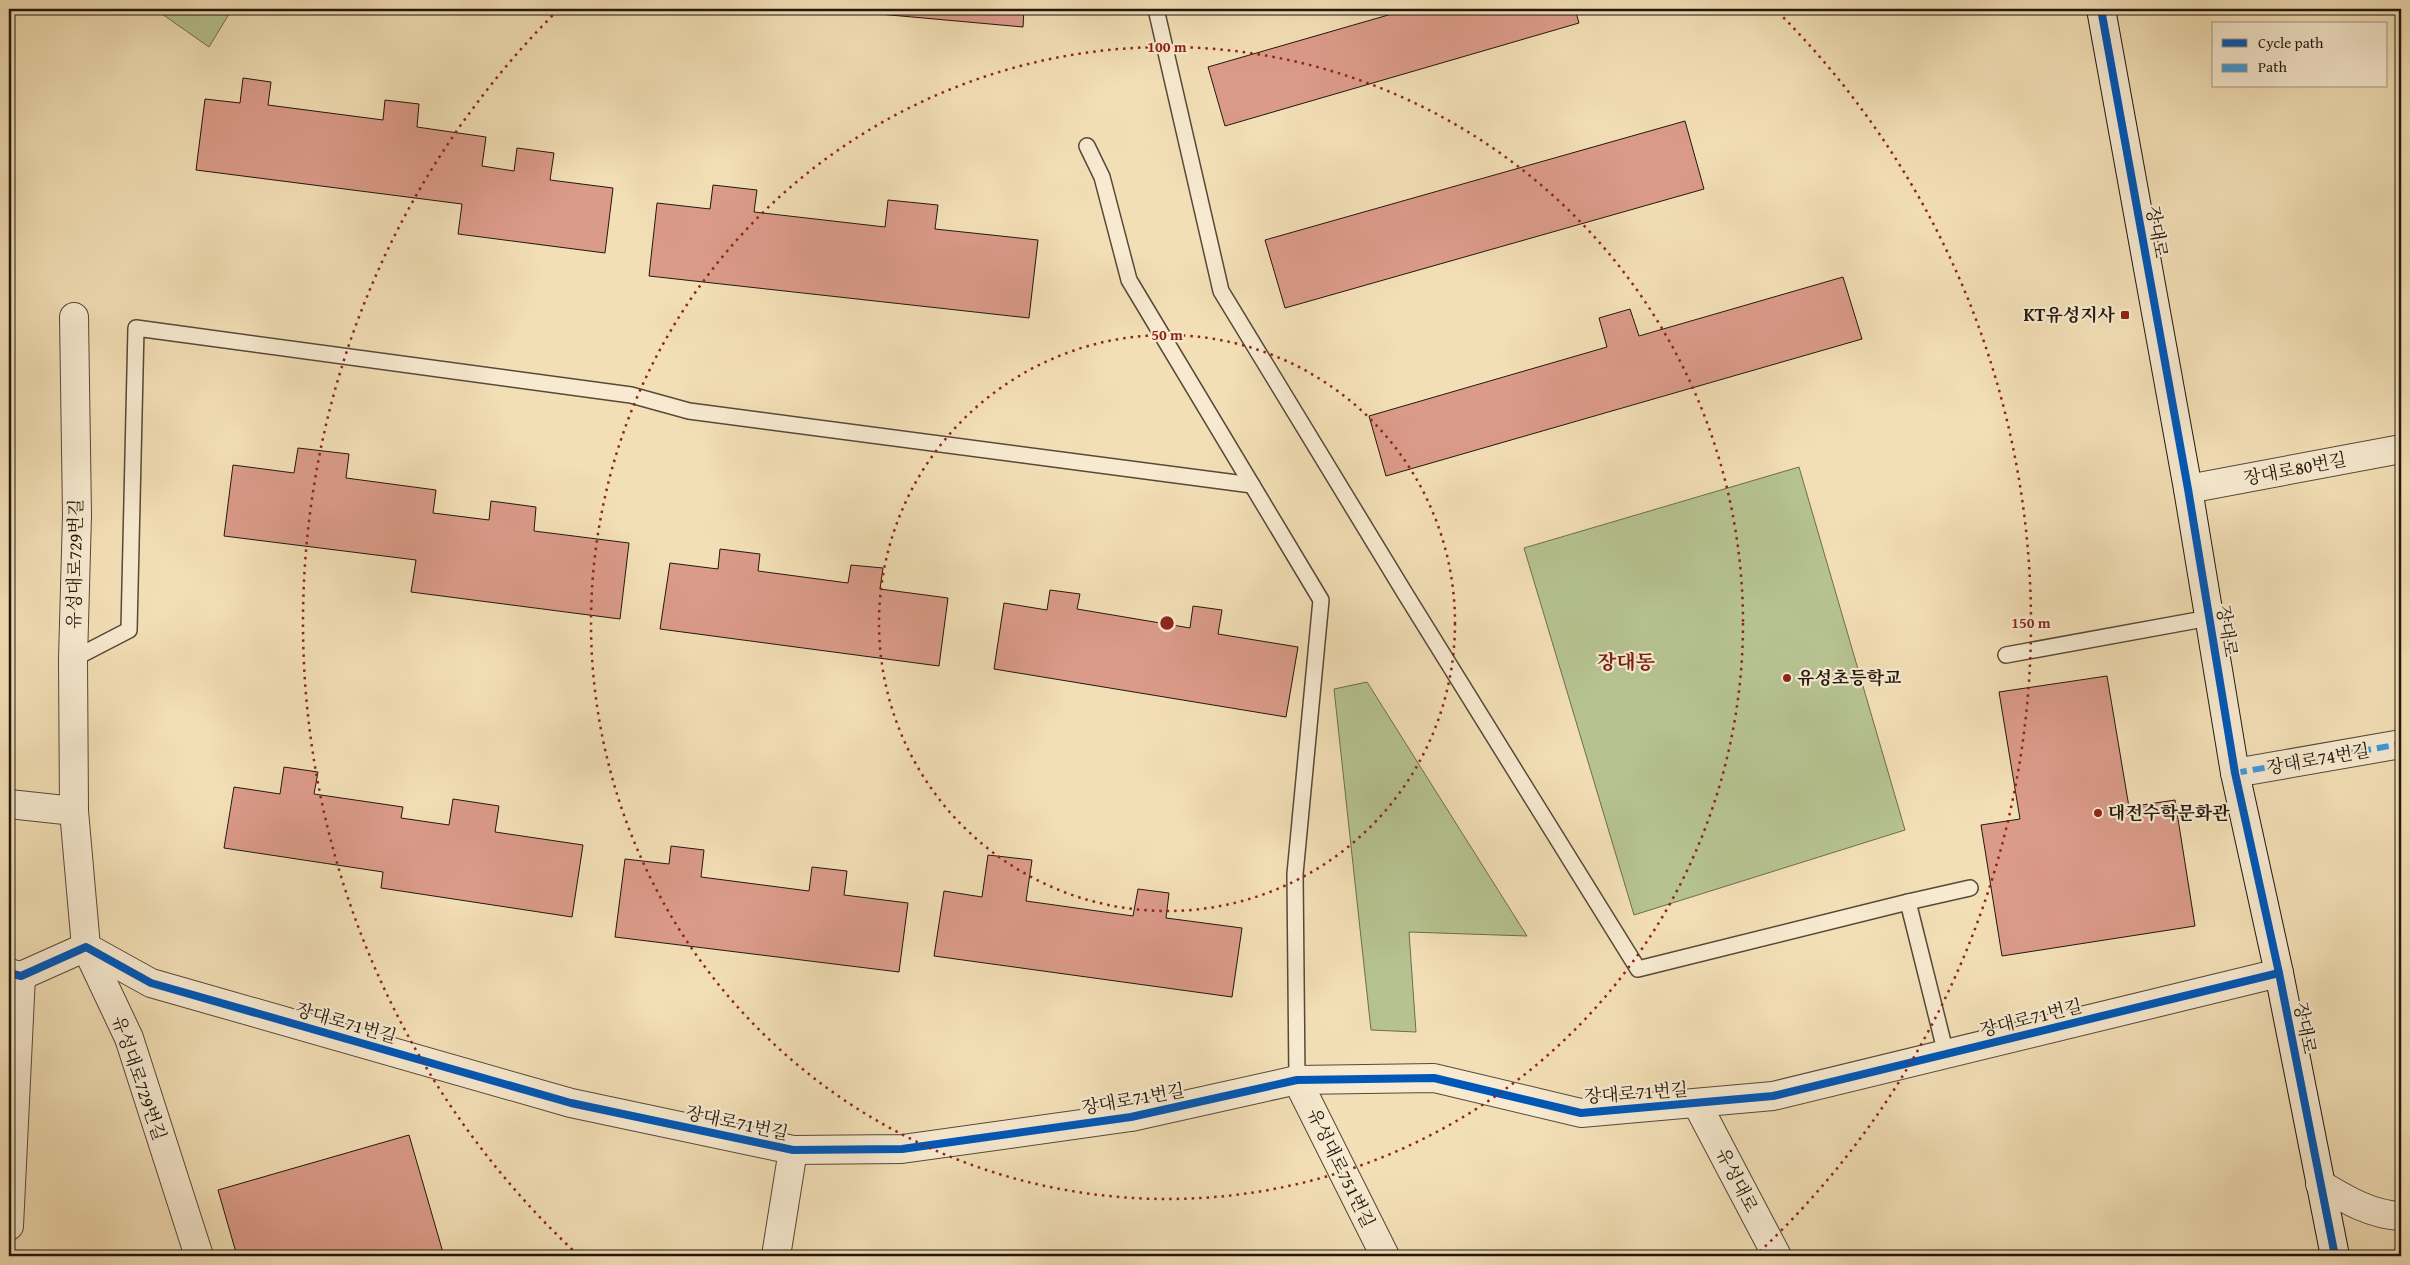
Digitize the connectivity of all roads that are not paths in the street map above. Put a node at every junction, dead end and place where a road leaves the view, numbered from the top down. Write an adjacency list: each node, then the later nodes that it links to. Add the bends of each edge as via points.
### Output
1 (1156, 9): 16 (lane, via 1221,291 1638,969)
2 (2101, 9): 7 (street, 장대로)
3 (1087, 146): 6 (lane, via 1102,177 1129,280)
4 (74, 317): 10 (street, 유성대로729번길, via 77,515)
5 (2401, 449): 7 (street, 장대로80번길)
6 (1252, 485): 10 (lane, via 699,412 631,395 136,328 129,630); 21 (lane, via 1321,600 1294,874)
7 (2188, 490): 8 (street, 장대로)
8 (2209, 618): 9 (lane); 12 (street, 장대로)
9 (2006, 655)
10 (73, 659): 14 (street, 유성대로729번길)
11 (2401, 744): 12 (street, 장대로74번길)
12 (2235, 773): 18 (street, 장대로)
13 (9, 804): 14 (street)
14 (74, 811): 17 (street, 유성대로729번길)
15 (1970, 888): 16 (lane)
16 (1908, 902): 20 (lane)
17 (86, 947): 19 (street); 23 (street, 장대로71번길, via 151,983 571,1103); 27 (street, 유성대로729번길, via 129,1038)
18 (2279, 973): 20 (street, 장대로71번길); 24 (street, 장대로)
19 (15, 974): 26 (street)
20 (1946, 1054): 22 (street, 장대로71번길, via 1773,1096)
21 (1297, 1080): 22 (street, 장대로71번길, via 1434,1078 1581,1114); 23 (street, 장대로71번길, via 1131,1116 902,1149); 29 (street, 유성대로751번길)
22 (1697, 1104): 30 (street, 유성대로)
23 (793, 1150): 28 (street)
24 (2320, 1184): 25 (street, via 2353,1203 2386,1216); 31 (street, 장대로)
25 (2401, 1216)
26 (9, 1226)
27 (199, 1256)
28 (776, 1256)
29 (1385, 1256)
30 (1777, 1256)
31 (2335, 1256)

